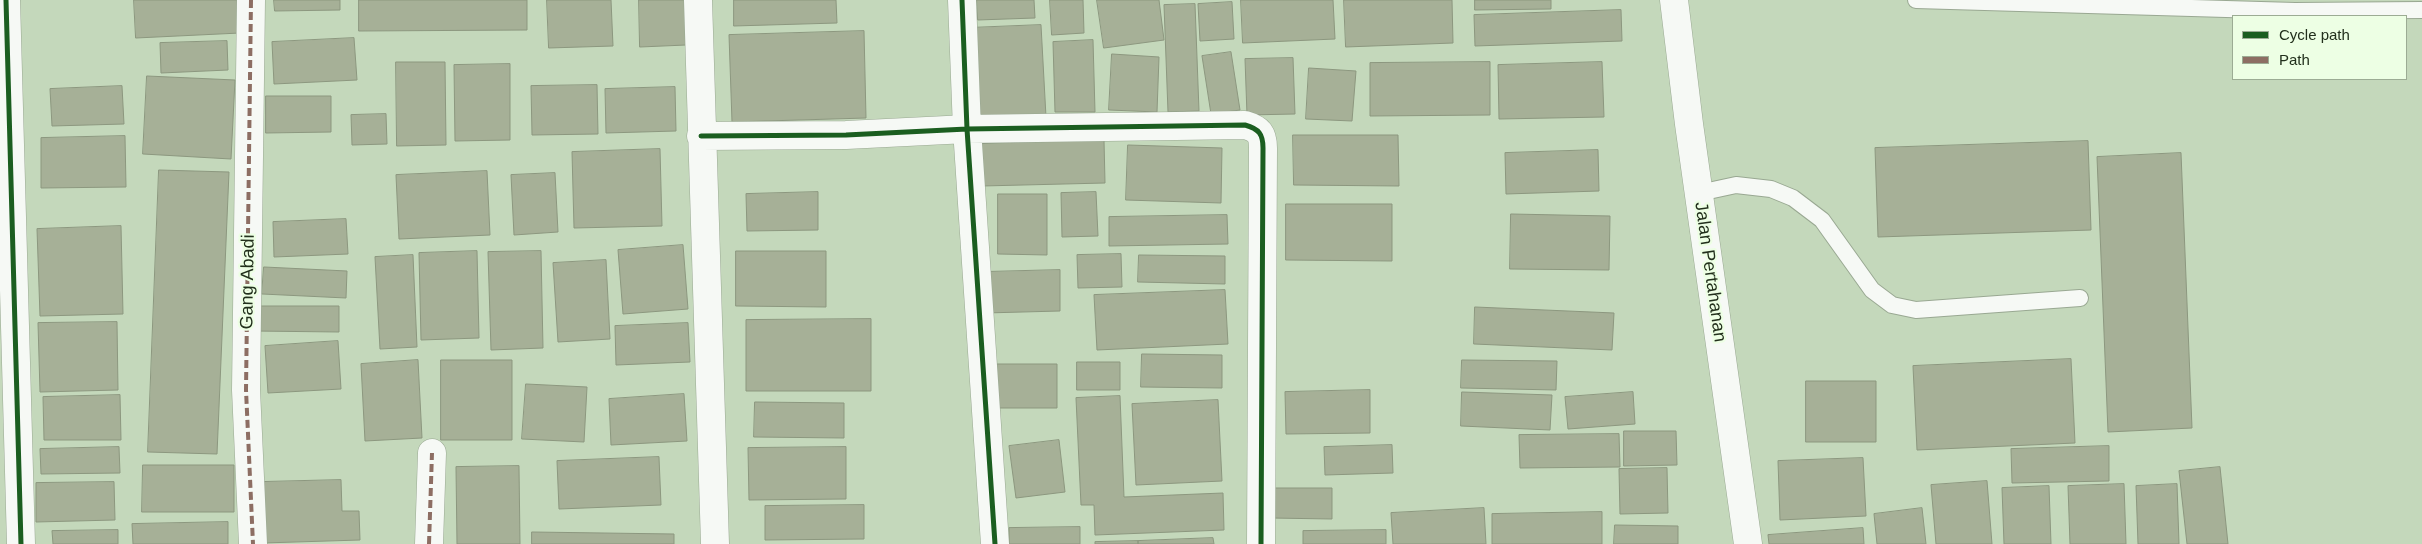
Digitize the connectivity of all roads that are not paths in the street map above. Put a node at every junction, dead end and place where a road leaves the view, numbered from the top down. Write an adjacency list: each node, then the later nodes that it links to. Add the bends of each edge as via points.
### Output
1 (6, 0): 14 (street)
2 (698, 0): 10 (street)
3 (962, 0): 9 (street)
4 (1674, 0): 11 (street, Jalan Pertahanan)
5 (1916, 0): 6 (lane)
6 (2295, 6): 8 (lane)
7 (252, 10): 15 (street, Gang Abadi, via 246,390)
8 (2422, 10)
9 (967, 129): 10 (street, via 846,135); 18 (street); 19 (street, via 1245,125 1257,129 1263,137)
10 (701, 136): 17 (street)
11 (1699, 193): 12 (lane, via 1736,185 1771,189 1793,198 1822,220 1872,290 1892,305 1916,310); 20 (street, Jalan Pertahanan)
12 (2080, 298)
13 (432, 453): 16 (street)
14 (22, 544)
15 (253, 544)
16 (429, 544)
17 (715, 544)
18 (995, 544)
19 (1261, 544)
20 (1748, 544)

